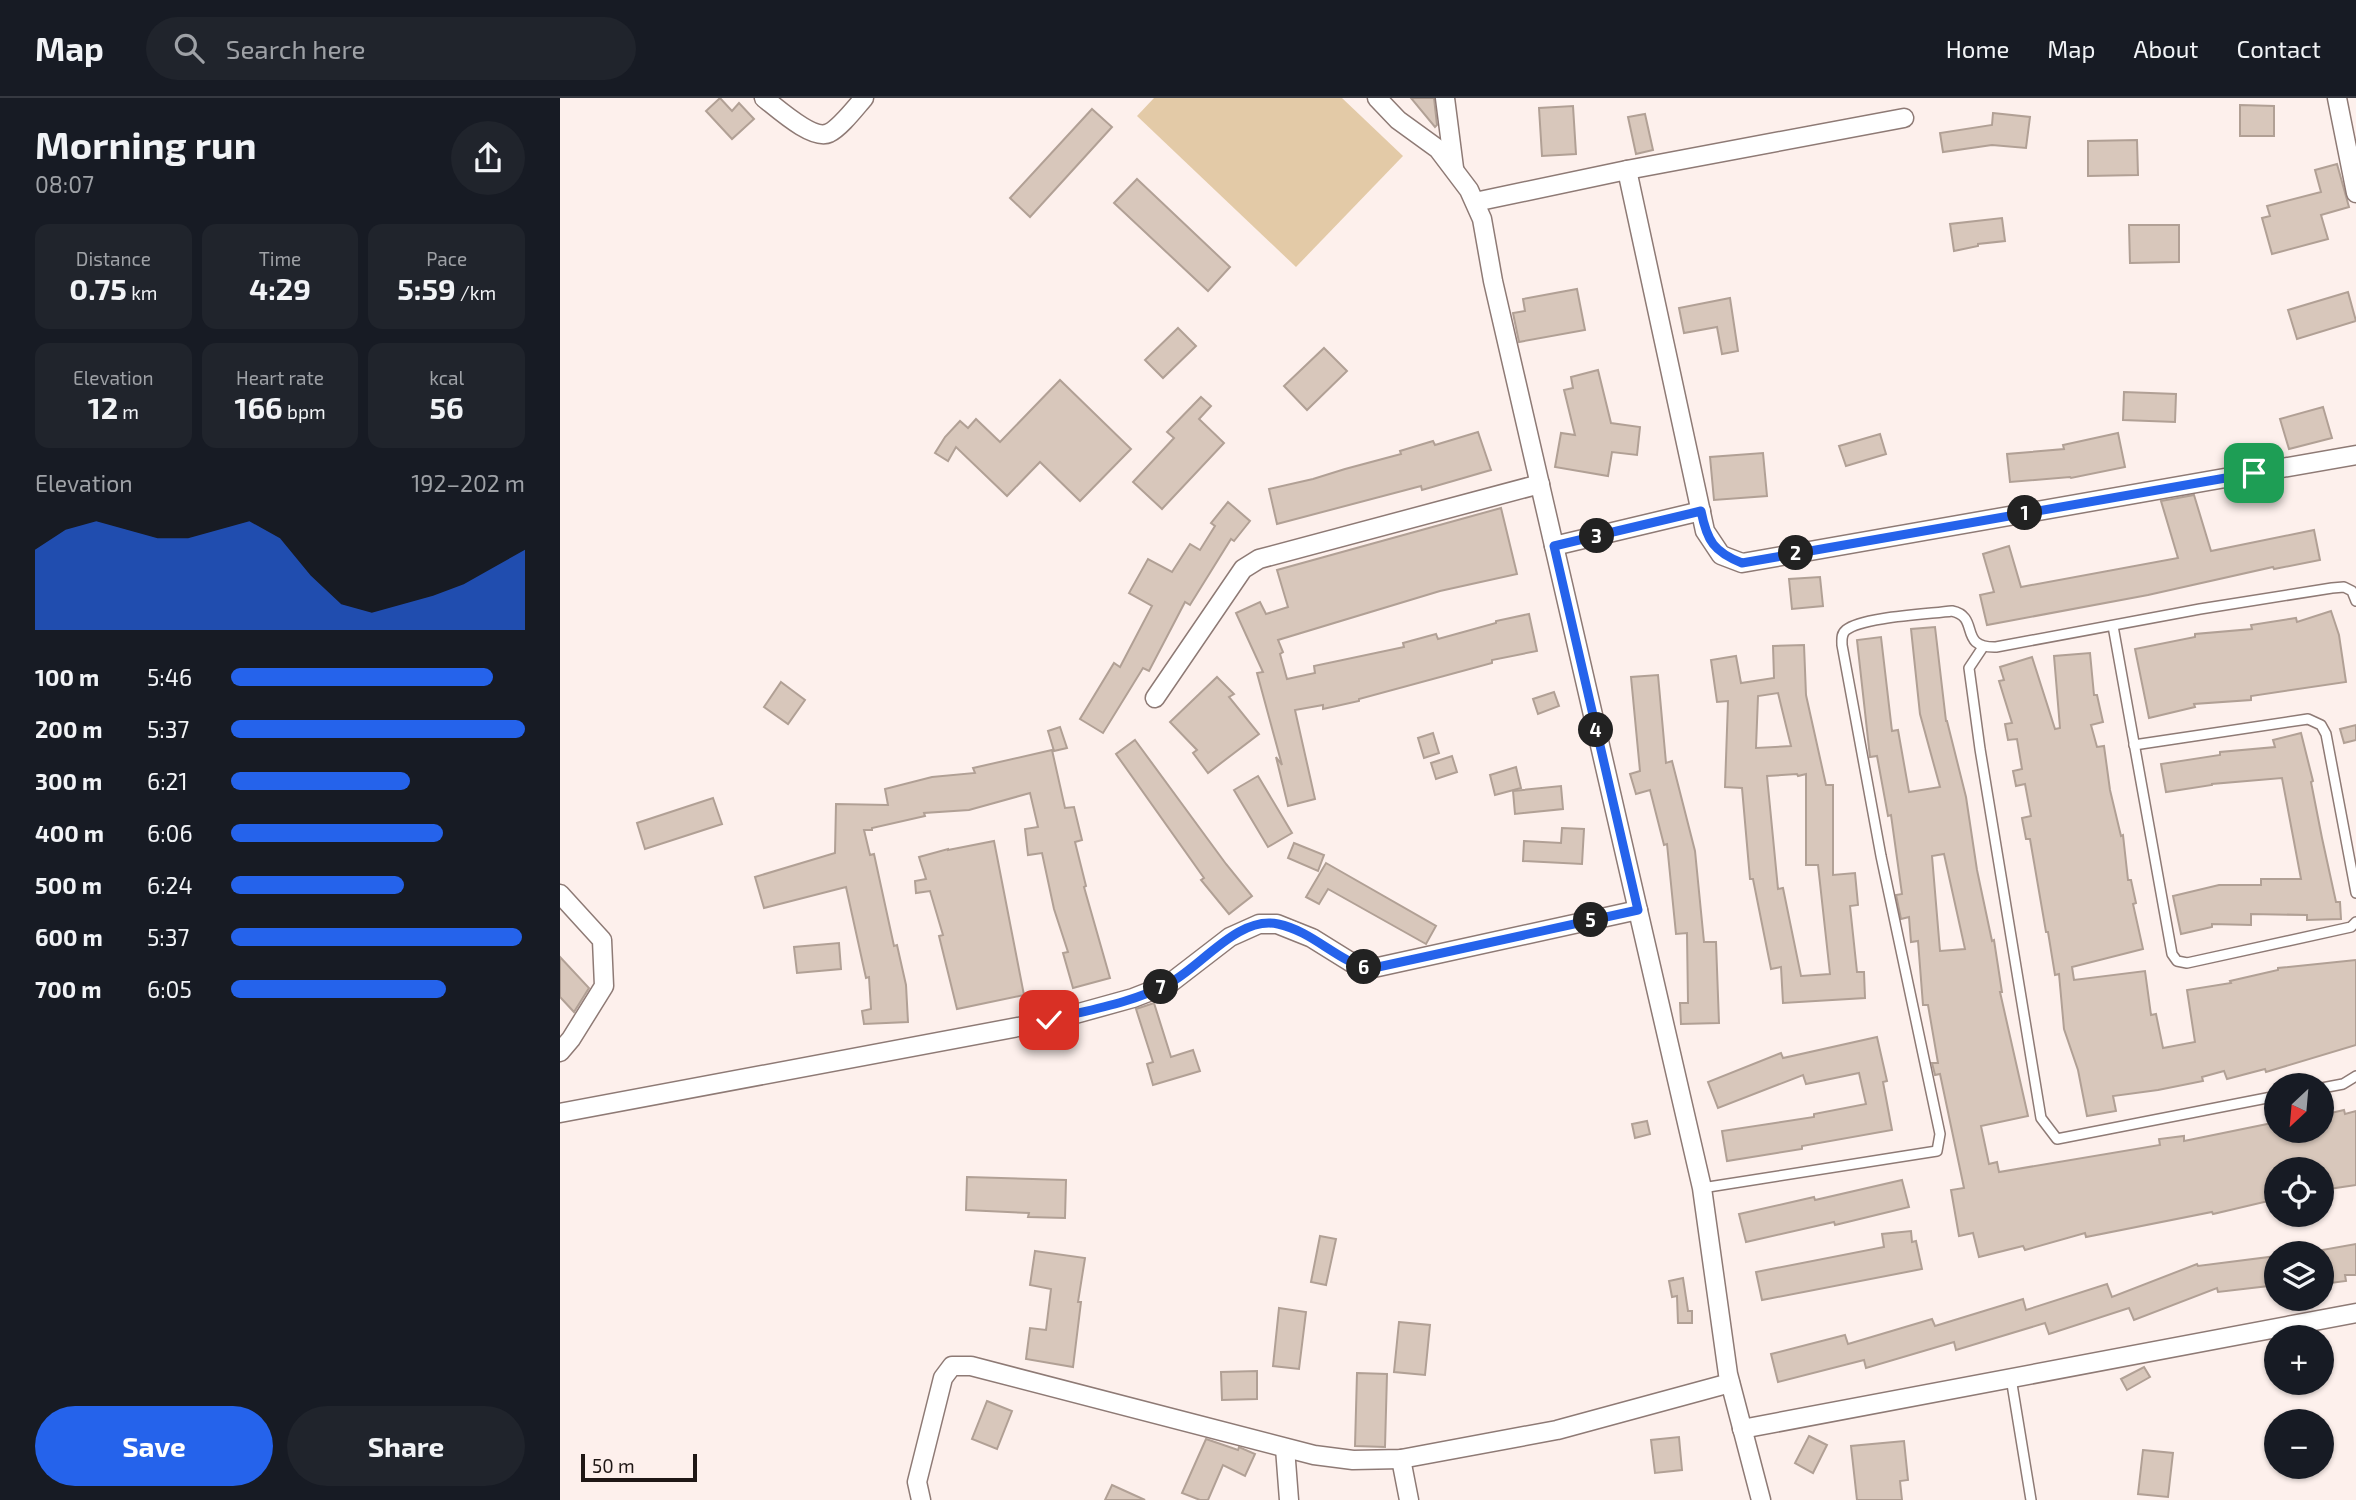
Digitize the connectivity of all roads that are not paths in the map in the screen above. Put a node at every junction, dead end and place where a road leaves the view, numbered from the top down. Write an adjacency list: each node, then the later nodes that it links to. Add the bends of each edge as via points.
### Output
1 (764, 98): 2 (street, via 820,135 830,133)
2 (864, 98)
3 (1377, 98): 7 (street)
4 (1445, 98): 7 (street)
5 (2337, 98): 9 (street)
6 (1904, 118): 8 (street)
7 (1454, 168): 10 (street)
8 (1627, 170): 10 (street); 13 (street)
9 (2356, 193)
10 (1475, 202): 12 (street)
11 (2356, 455): 13 (street, via 1742,563 1721,555 1705,531)
12 (1539, 484): 14 (street); 18 (street, via 1259,559 1243,569)
13 (1701, 511): 14 (street)
14 (1554, 546): 22 (street)
15 (2356, 601): 16 (lane, via 2344,587)
16 (2113, 626): 17 (lane); 19 (lane)
17 (1983, 648): 27 (lane, via 1969,668 2042,1118 2057,1139); 29 (lane, via 1973,640 1960,612 1952,611 1861,623 1842,635 1881,856 1940,1134 1937,1151)
18 (1155, 698)
19 (2134, 745): 20 (lane, via 2308,719 2321,725); 23 (lane, via 2176,961 2187,963 2351,927)
20 (2356, 893)
21 (560, 894): 24 (street, via 602,940 604,986)
22 (1638, 910): 28 (street, via 1369,969 1312,938 1277,924 1259,924 1230,937 1169,984 1133,998 1061,1017); 29 (street)
23 (2356, 922)
24 (560, 1052)
25 (2356, 1076): 26 (lane)
26 (2334, 1086)
27 (2264, 1099)
28 (560, 1113)
29 (1702, 1188): 32 (street)
30 (2356, 1313): 31 (street)
31 (2011, 1378): 33 (street); 40 (lane)
32 (1730, 1383): 33 (street); 35 (street, via 1558,1430)
33 (1742, 1429): 39 (street)
34 (1285, 1448): 35 (street, via 1353,1460); 36 (street, via 971,1366 952,1366 943,1378 917,1482); 37 (street)
35 (1401, 1459): 38 (street)
36 (922, 1500)
37 (1289, 1500)
38 (1409, 1500)
39 (1760, 1500)
40 (2031, 1500)

